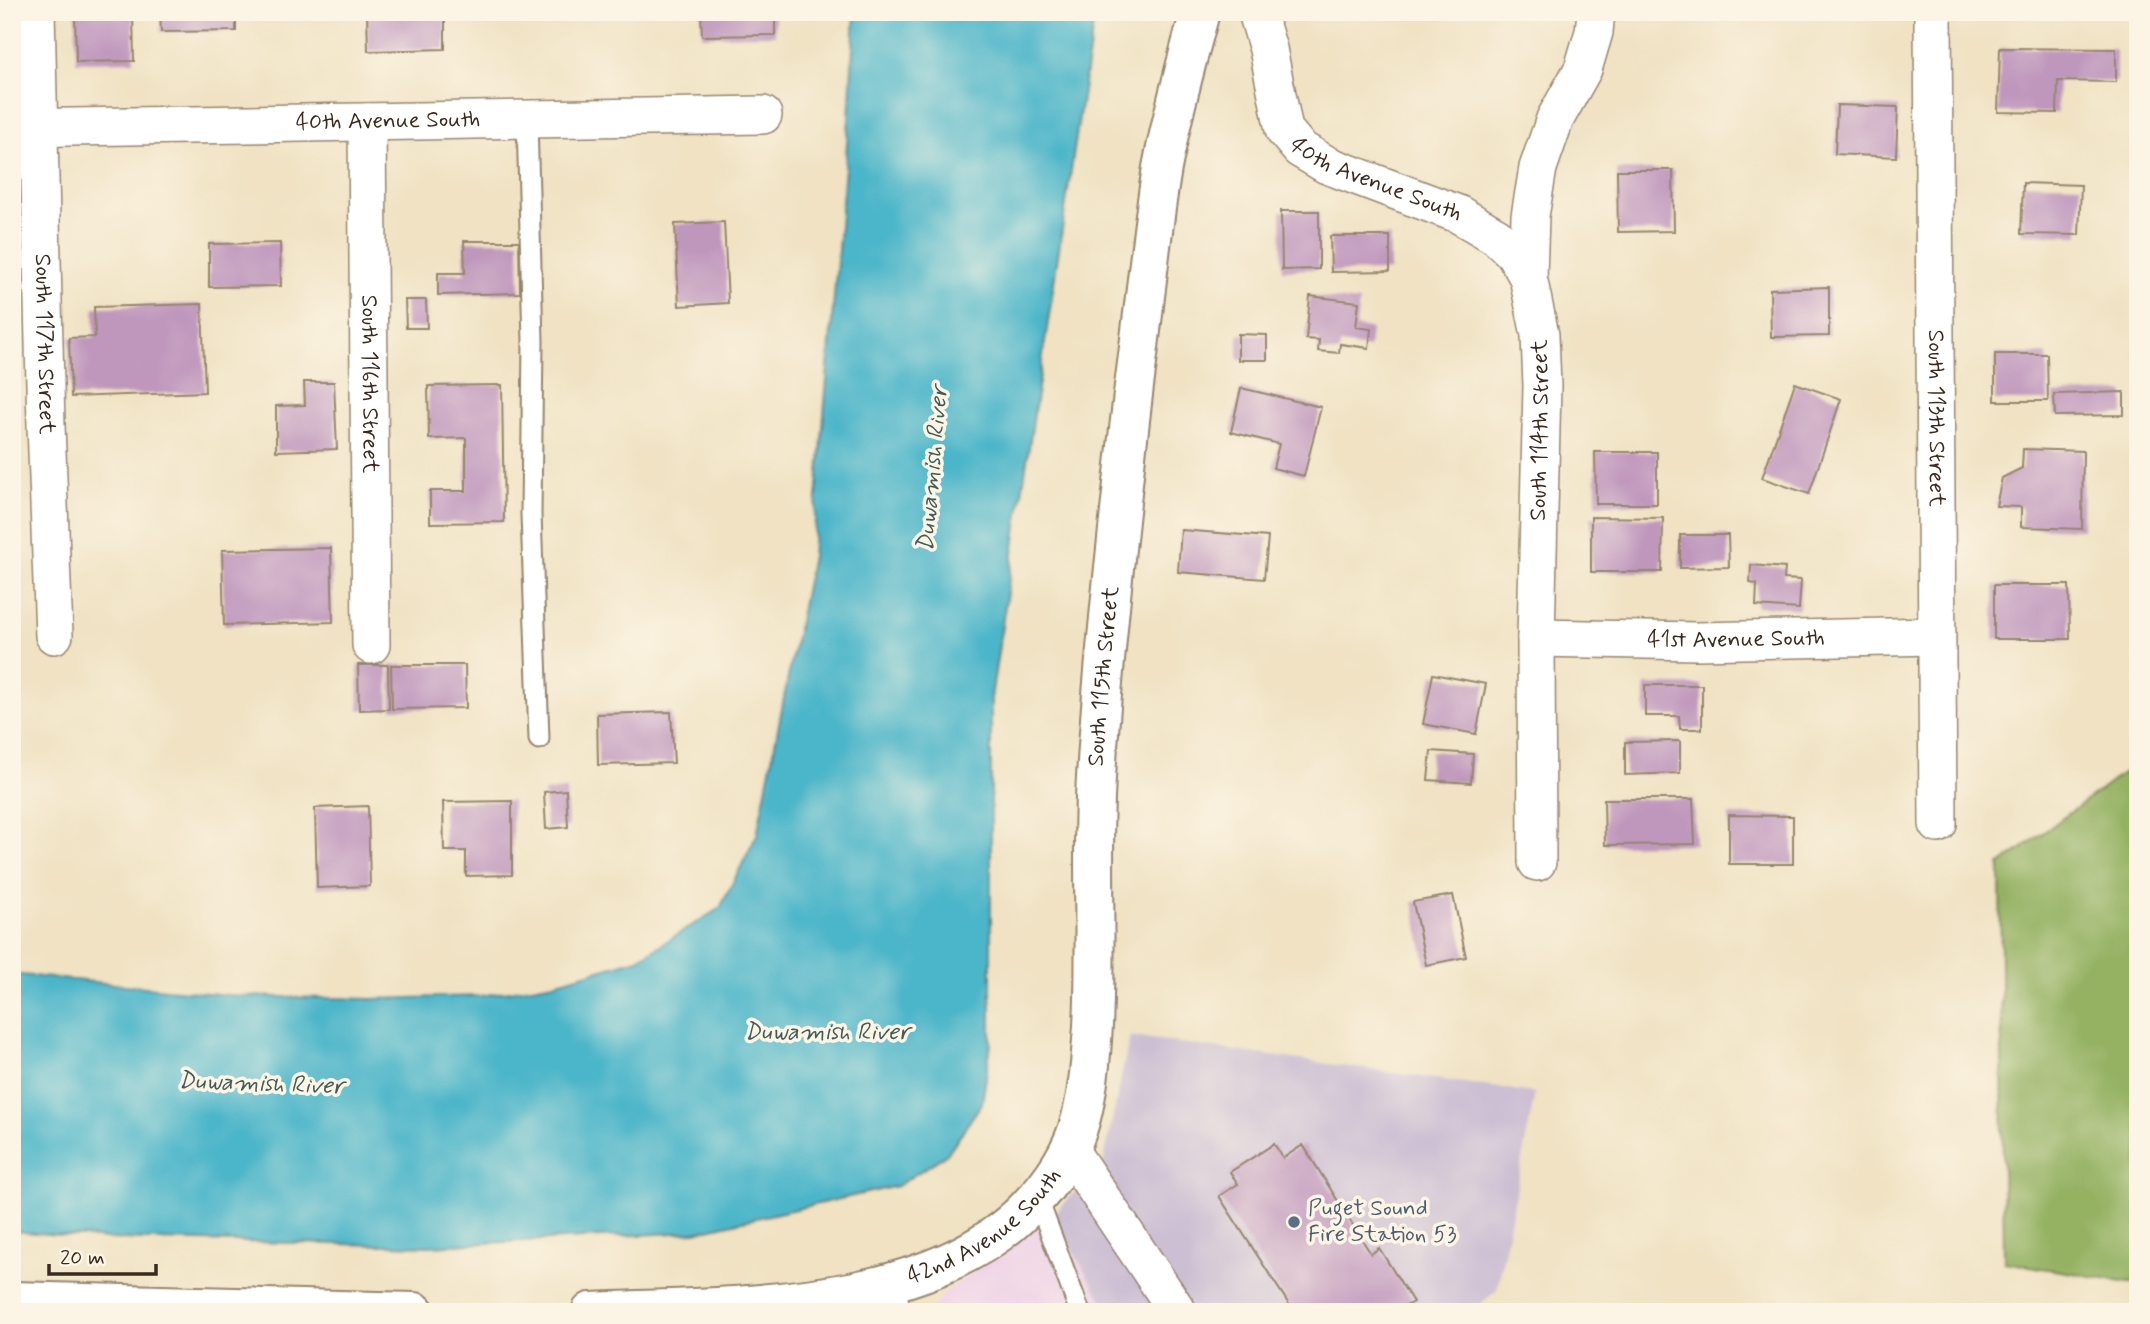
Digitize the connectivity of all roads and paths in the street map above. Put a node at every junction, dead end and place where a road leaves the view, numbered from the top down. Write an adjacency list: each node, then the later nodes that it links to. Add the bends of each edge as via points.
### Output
1 (36, 12): 9 (street, South 117th Street)
2 (1200, 12): 18 (street, South 115th Street, via 1163,167 1126,449 1095,801 1096,965 1090,1068 1082,1117)
3 (1256, 12): 10 (street, 40th Avenue South, via 1284,130 1300,149 1327,165 1458,214 1496,236 1514,253)
4 (1596, 12): 10 (street, South 114th Street, via 1583,69 1555,118 1538,168 1530,216)
5 (1933, 12): 12 (street, South 113th Street)
6 (763, 115): 7 (street, 40th Avenue South)
7 (527, 120): 8 (street, 40th Avenue South); 15 (lane)
8 (367, 122): 9 (street, 40th Avenue South); 14 (street, South 116th Street)
9 (25, 128): 11 (street, South 117th Street, via 46,425)
10 (1528, 277): 13 (street, South 114th Street, via 1540,335 1542,386)
11 (54, 635)
12 (1936, 636): 13 (street, 41st Avenue South); 16 (street, South 113th Street)
13 (1536, 638): 17 (street, South 114th Street)
14 (371, 645)
15 (538, 739)
16 (1938, 824)
17 (1536, 862)
18 (1070, 1151): 19 (street, 42nd Avenue South); 26 (street)
19 (1037, 1197): 20 (street, 42nd Avenue South, via 994,1237); 25 (lane)
20 (888, 1299): 24 (street, 42nd Avenue South, via 831,1296)
21 (12, 1301): 22 (street)
22 (388, 1311): 23 (street)
23 (415, 1312)
24 (592, 1312)
25 (1080, 1312)
26 (1178, 1312)

